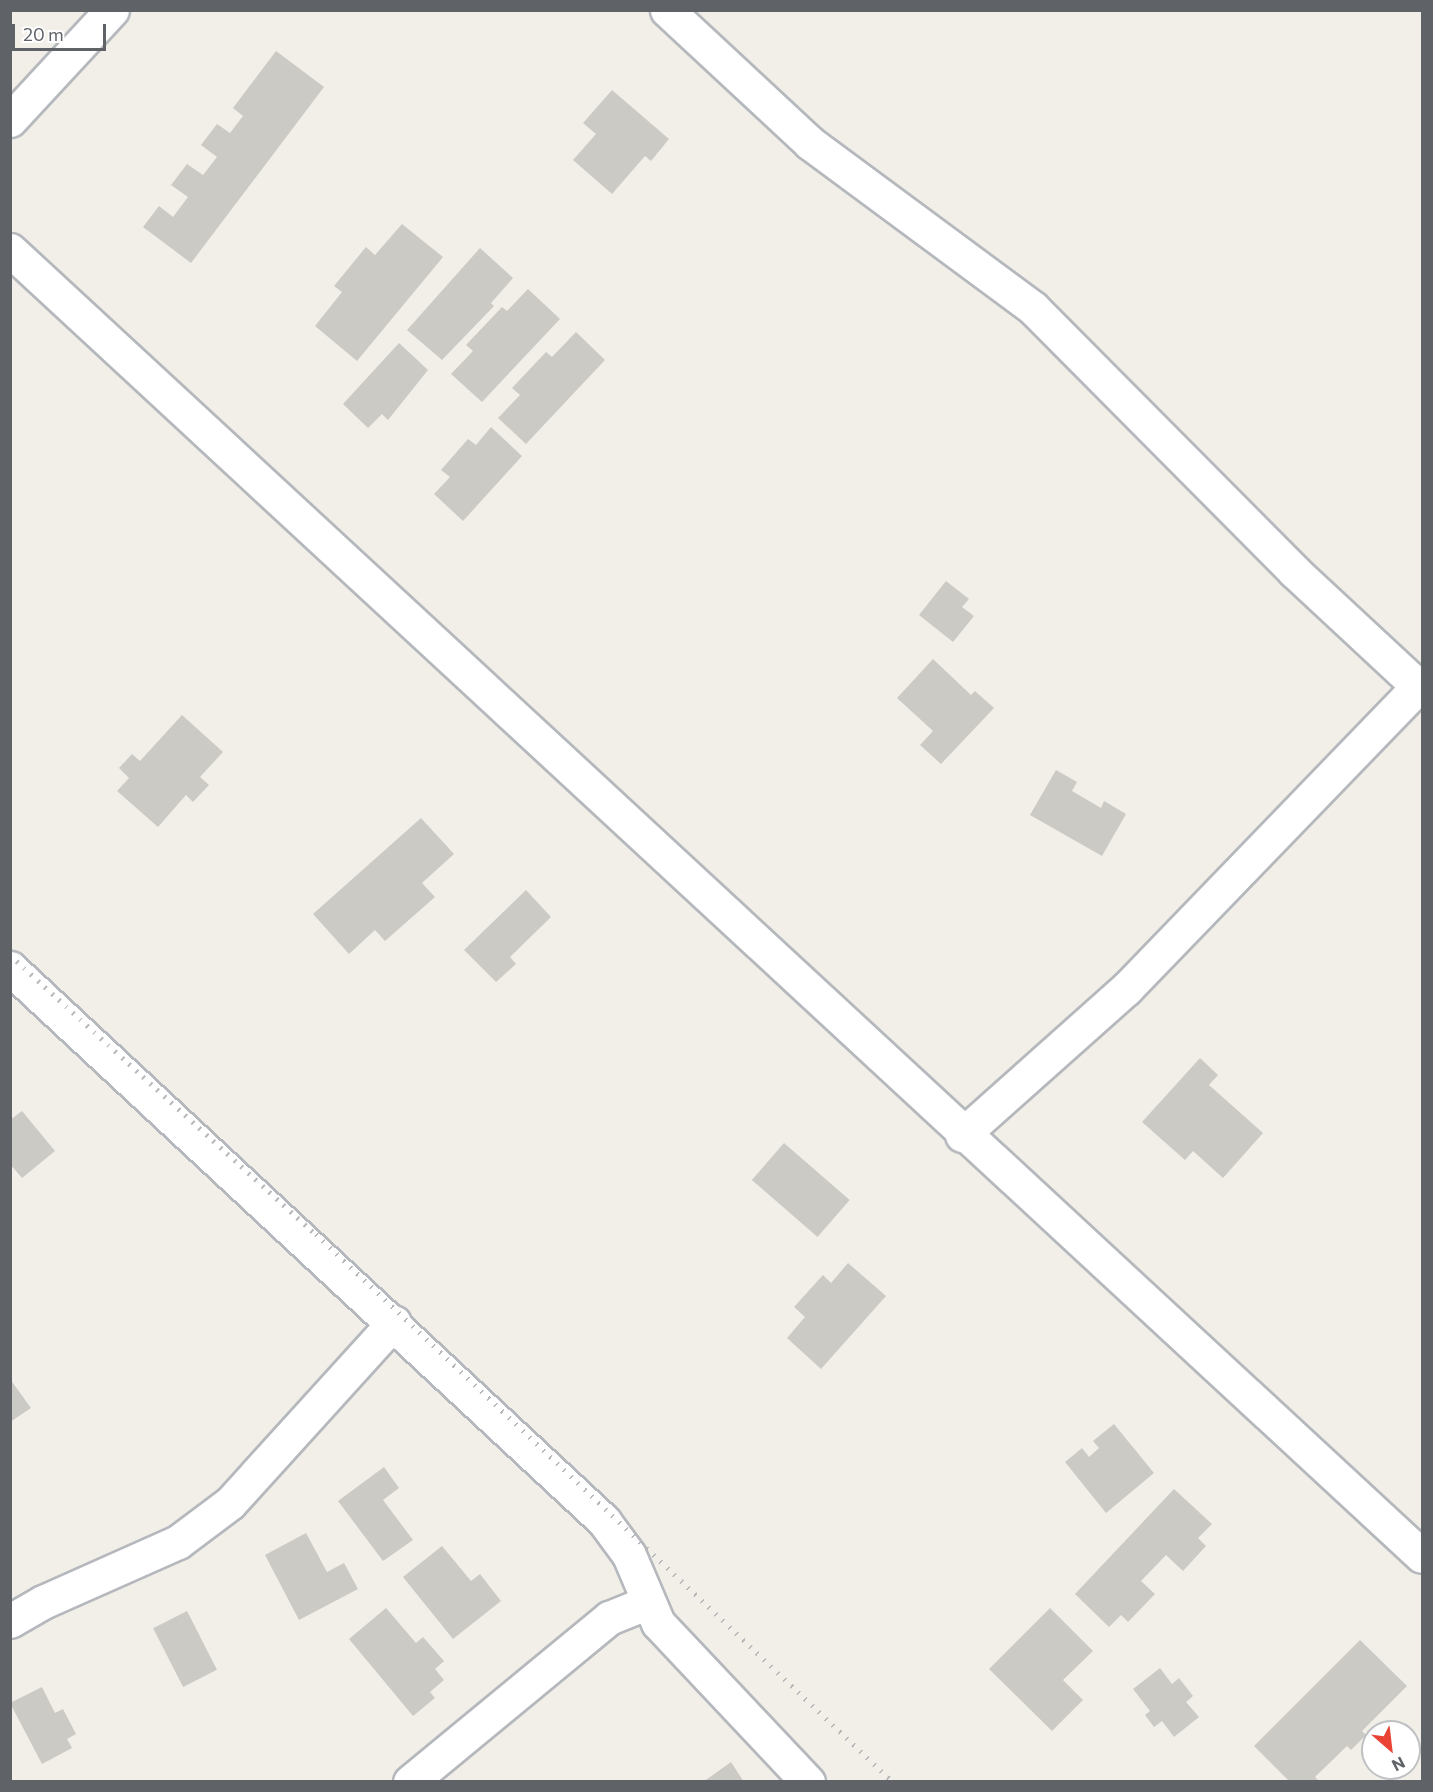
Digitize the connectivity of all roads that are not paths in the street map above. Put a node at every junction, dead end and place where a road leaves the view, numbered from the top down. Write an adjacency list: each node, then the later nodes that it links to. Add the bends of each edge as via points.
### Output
1 (112, 10): 3 (street)
2 (667, 10): 5 (street, via 810,143 1033,308 1294,571)
3 (10, 120)
4 (10, 250): 7 (street, via 250,467)
5 (1422, 687): 7 (street, via 1126,988)
6 (10, 968): 8 (street)
7 (962, 1135): 9 (street)
8 (394, 1322): 10 (street, via 604,1521 629,1555); 11 (street, via 230,1503 178,1542 43,1602)
9 (1422, 1556)
10 (646, 1603): 12 (street, via 609,1618); 13 (street, via 687,1655)
11 (10, 1621)
12 (410, 1782)
13 (808, 1782)

